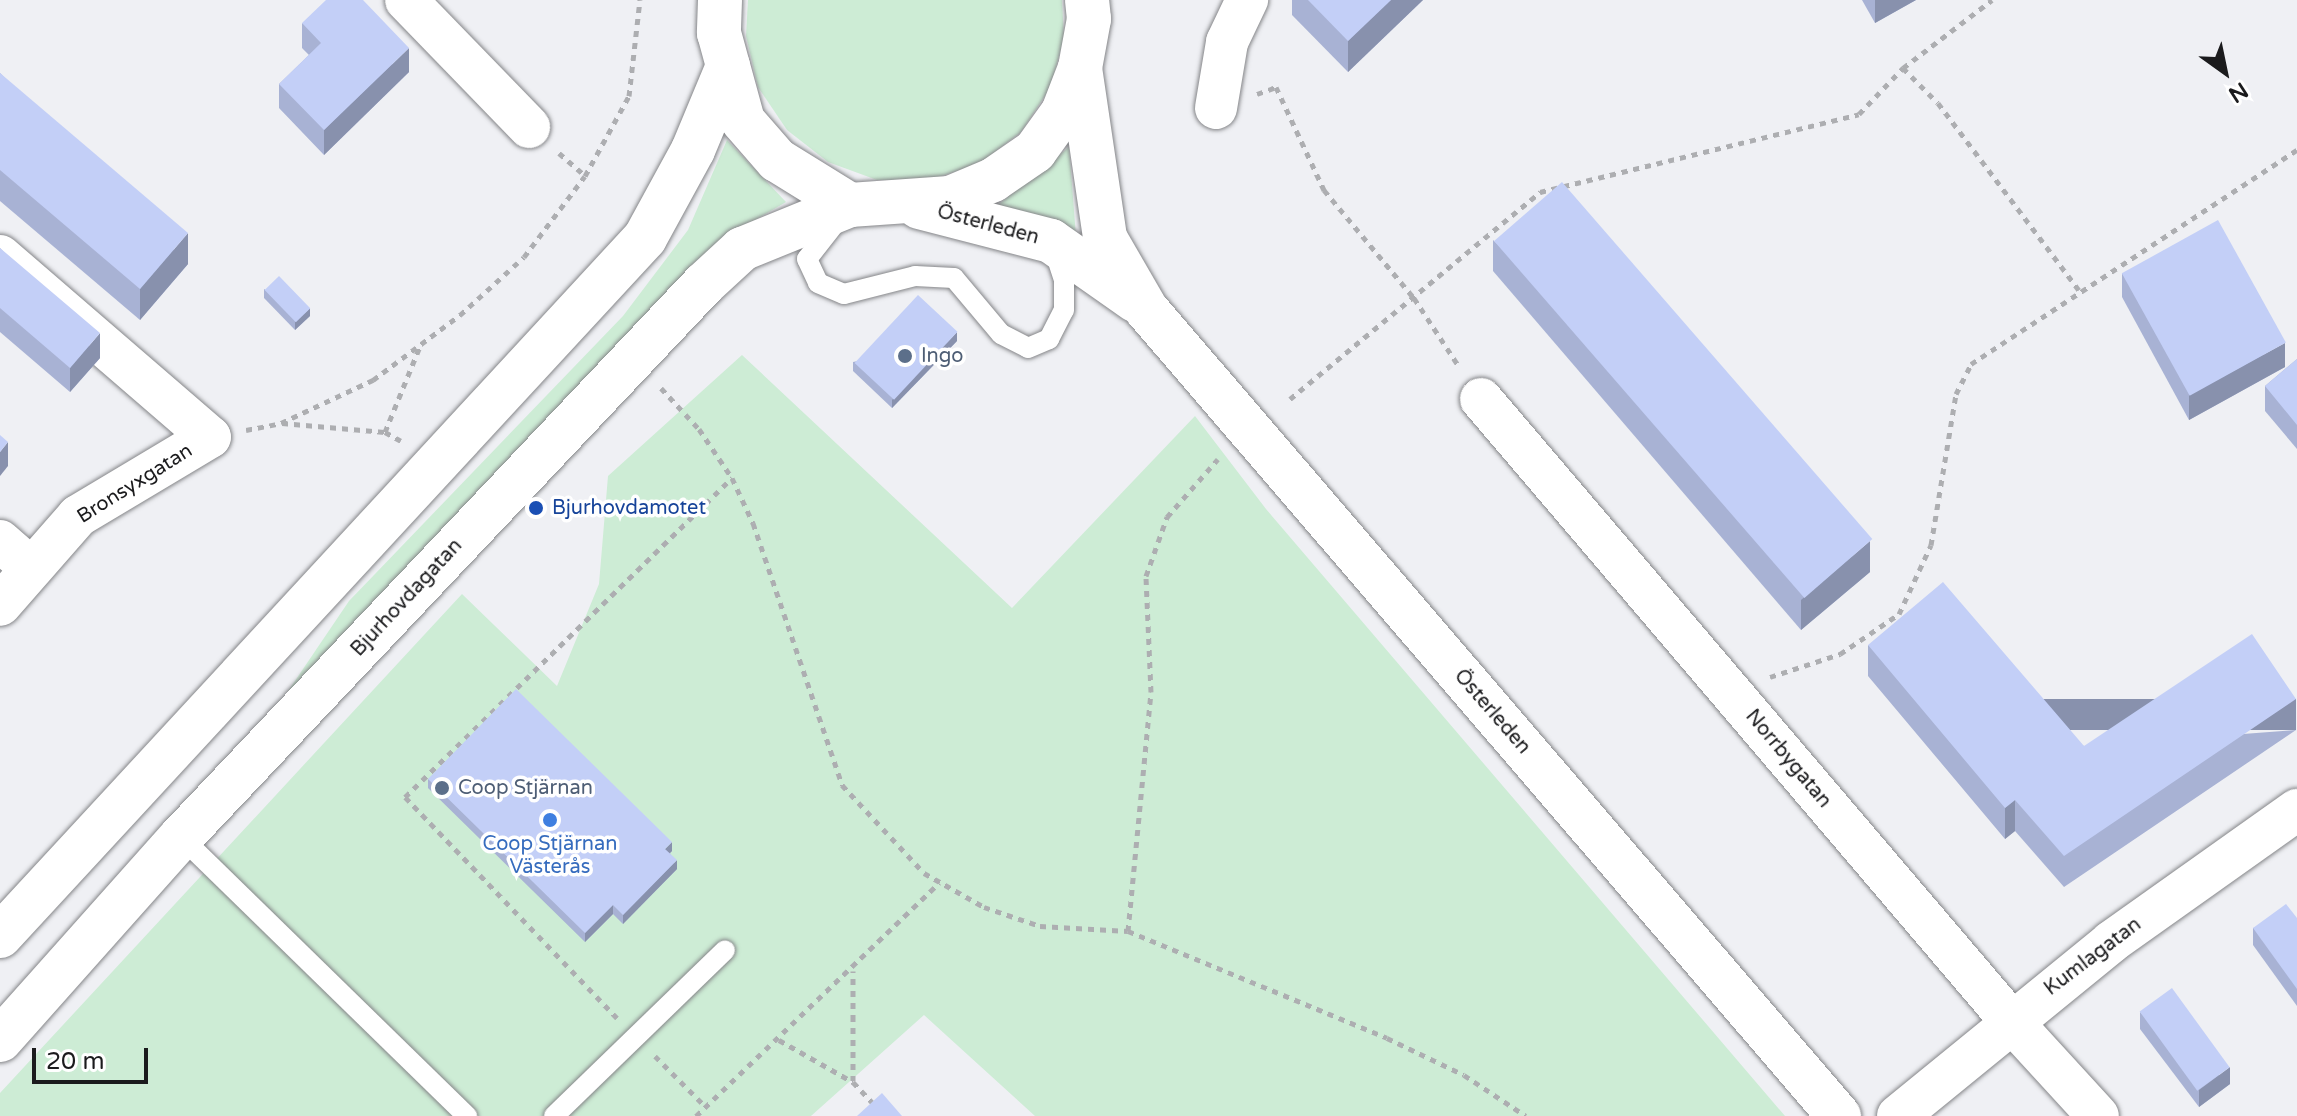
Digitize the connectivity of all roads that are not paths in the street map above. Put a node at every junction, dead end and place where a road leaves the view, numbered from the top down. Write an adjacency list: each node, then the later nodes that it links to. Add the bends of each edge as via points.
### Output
1 (406, 0): 8 (street)
2 (720, 0): 5 (main road, via 719,33)
3 (1247, 0): 7 (street, via 1227,42)
4 (1091, 6): 6 (main road)
5 (728, 66): 10 (main road, via 743,121 777,160); 18 (main road, via 693,150 645,238)
6 (1080, 68): 9 (main road, via 1063,112 1035,151 993,180 950,198); 13 (main road, Österleden, via 1105,238)
7 (1216, 108)
8 (529, 127)
9 (905, 203): 10 (main road); 11 (main road, Österleden)
10 (850, 205): 11 (lane, via 807,259 818,283 844,294 915,276 954,278 1001,334 1028,348 1049,339 1064,310 1064,280); 20 (main road, Bjurhovdagatan, via 742,249 704,284)
11 (1051, 241): 13 (main road, Österleden)
12 (0, 256): 16 (street, Bronsyxgatan, via 210,437 78,516)
13 (1146, 309): 27 (main road, Österleden)
14 (1481, 399): 23 (street, Norrbygatan)
15 (0, 541): 16 (street)
16 (31, 568): 17 (street, Bronsyxgatan)
17 (0, 605)
18 (132, 789): 20 (main road); 21 (main road)
19 (2297, 810): 23 (street, Kumlagatan)
20 (181, 837): 24 (main road, Bjurhovdagatan); 25 (lane)
21 (0, 936)
22 (725, 950): 26 (lane)
23 (2010, 1020): 28 (street, Kumlagatan); 29 (street, Norrbygatan)
24 (0, 1040)
25 (467, 1116)
26 (554, 1116)
27 (1839, 1116)
28 (1898, 1116)
29 (2098, 1116)

